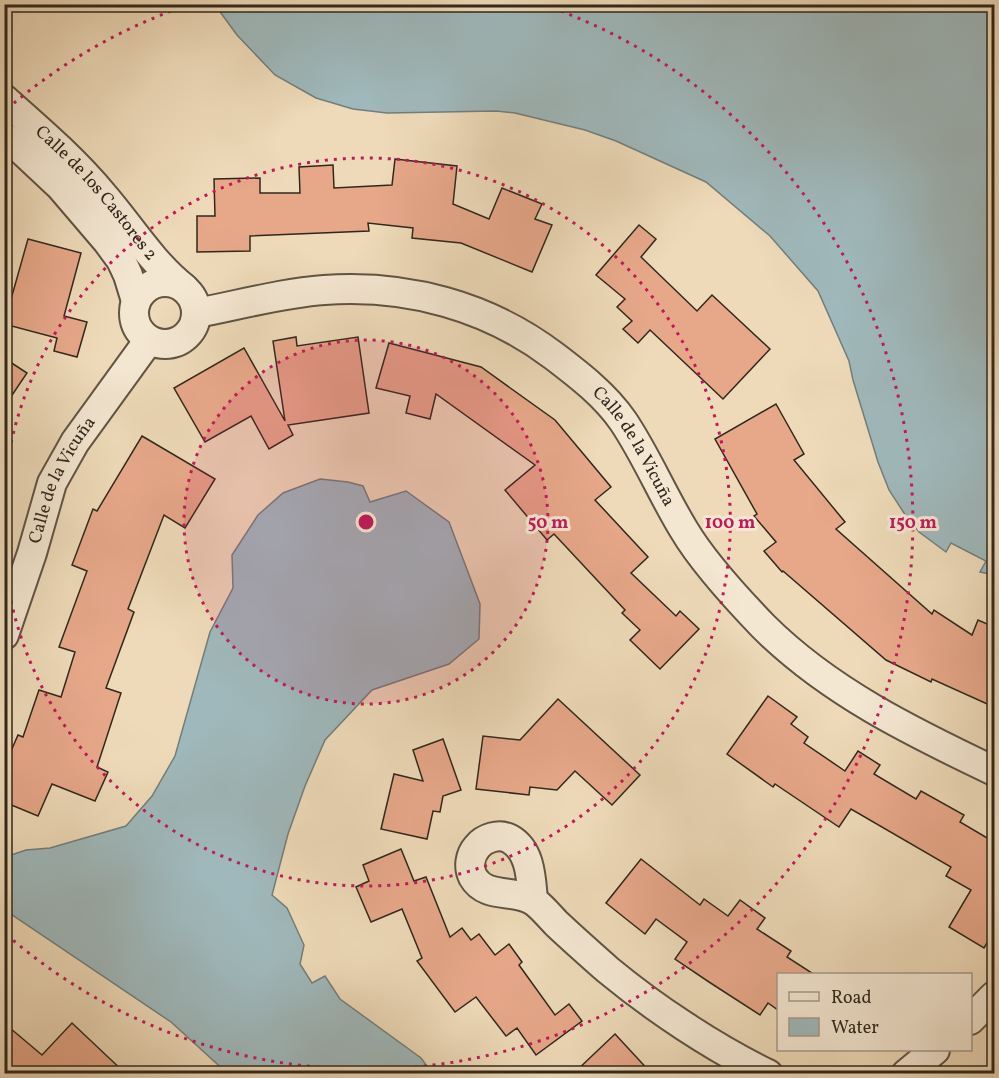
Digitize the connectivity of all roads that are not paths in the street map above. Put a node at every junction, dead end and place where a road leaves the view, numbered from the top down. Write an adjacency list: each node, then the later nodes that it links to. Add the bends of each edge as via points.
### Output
1 (4, 99): 3 (street, Calle de los Castores 2, via 102,193 167,275)
2 (4, 136): 4 (street, Calle de los Castores 2, via 60,186 107,241 121,260)
3 (184, 288): 4 (street, via 157,283); 5 (street)
4 (136, 301): 6 (street, via 134,319)
5 (197, 314): 6 (street, via 191,331 176,343); 8 (street, Calle de la Vicuña, via 324,290 383,290 429,297 478,312 513,329 577,374 621,418 686,533 764,626 806,664 859,701)
6 (149, 340): 7 (street, Calle de la Vicuña, via 75,442 52,483)
7 (4, 635)
8 (994, 771)
9 (533, 900): 13 (street, via 650,1003)
10 (994, 996): 11 (street)
11 (972, 1018)
12 (934, 1051): 14 (street)
13 (757, 1070)
14 (906, 1074)

